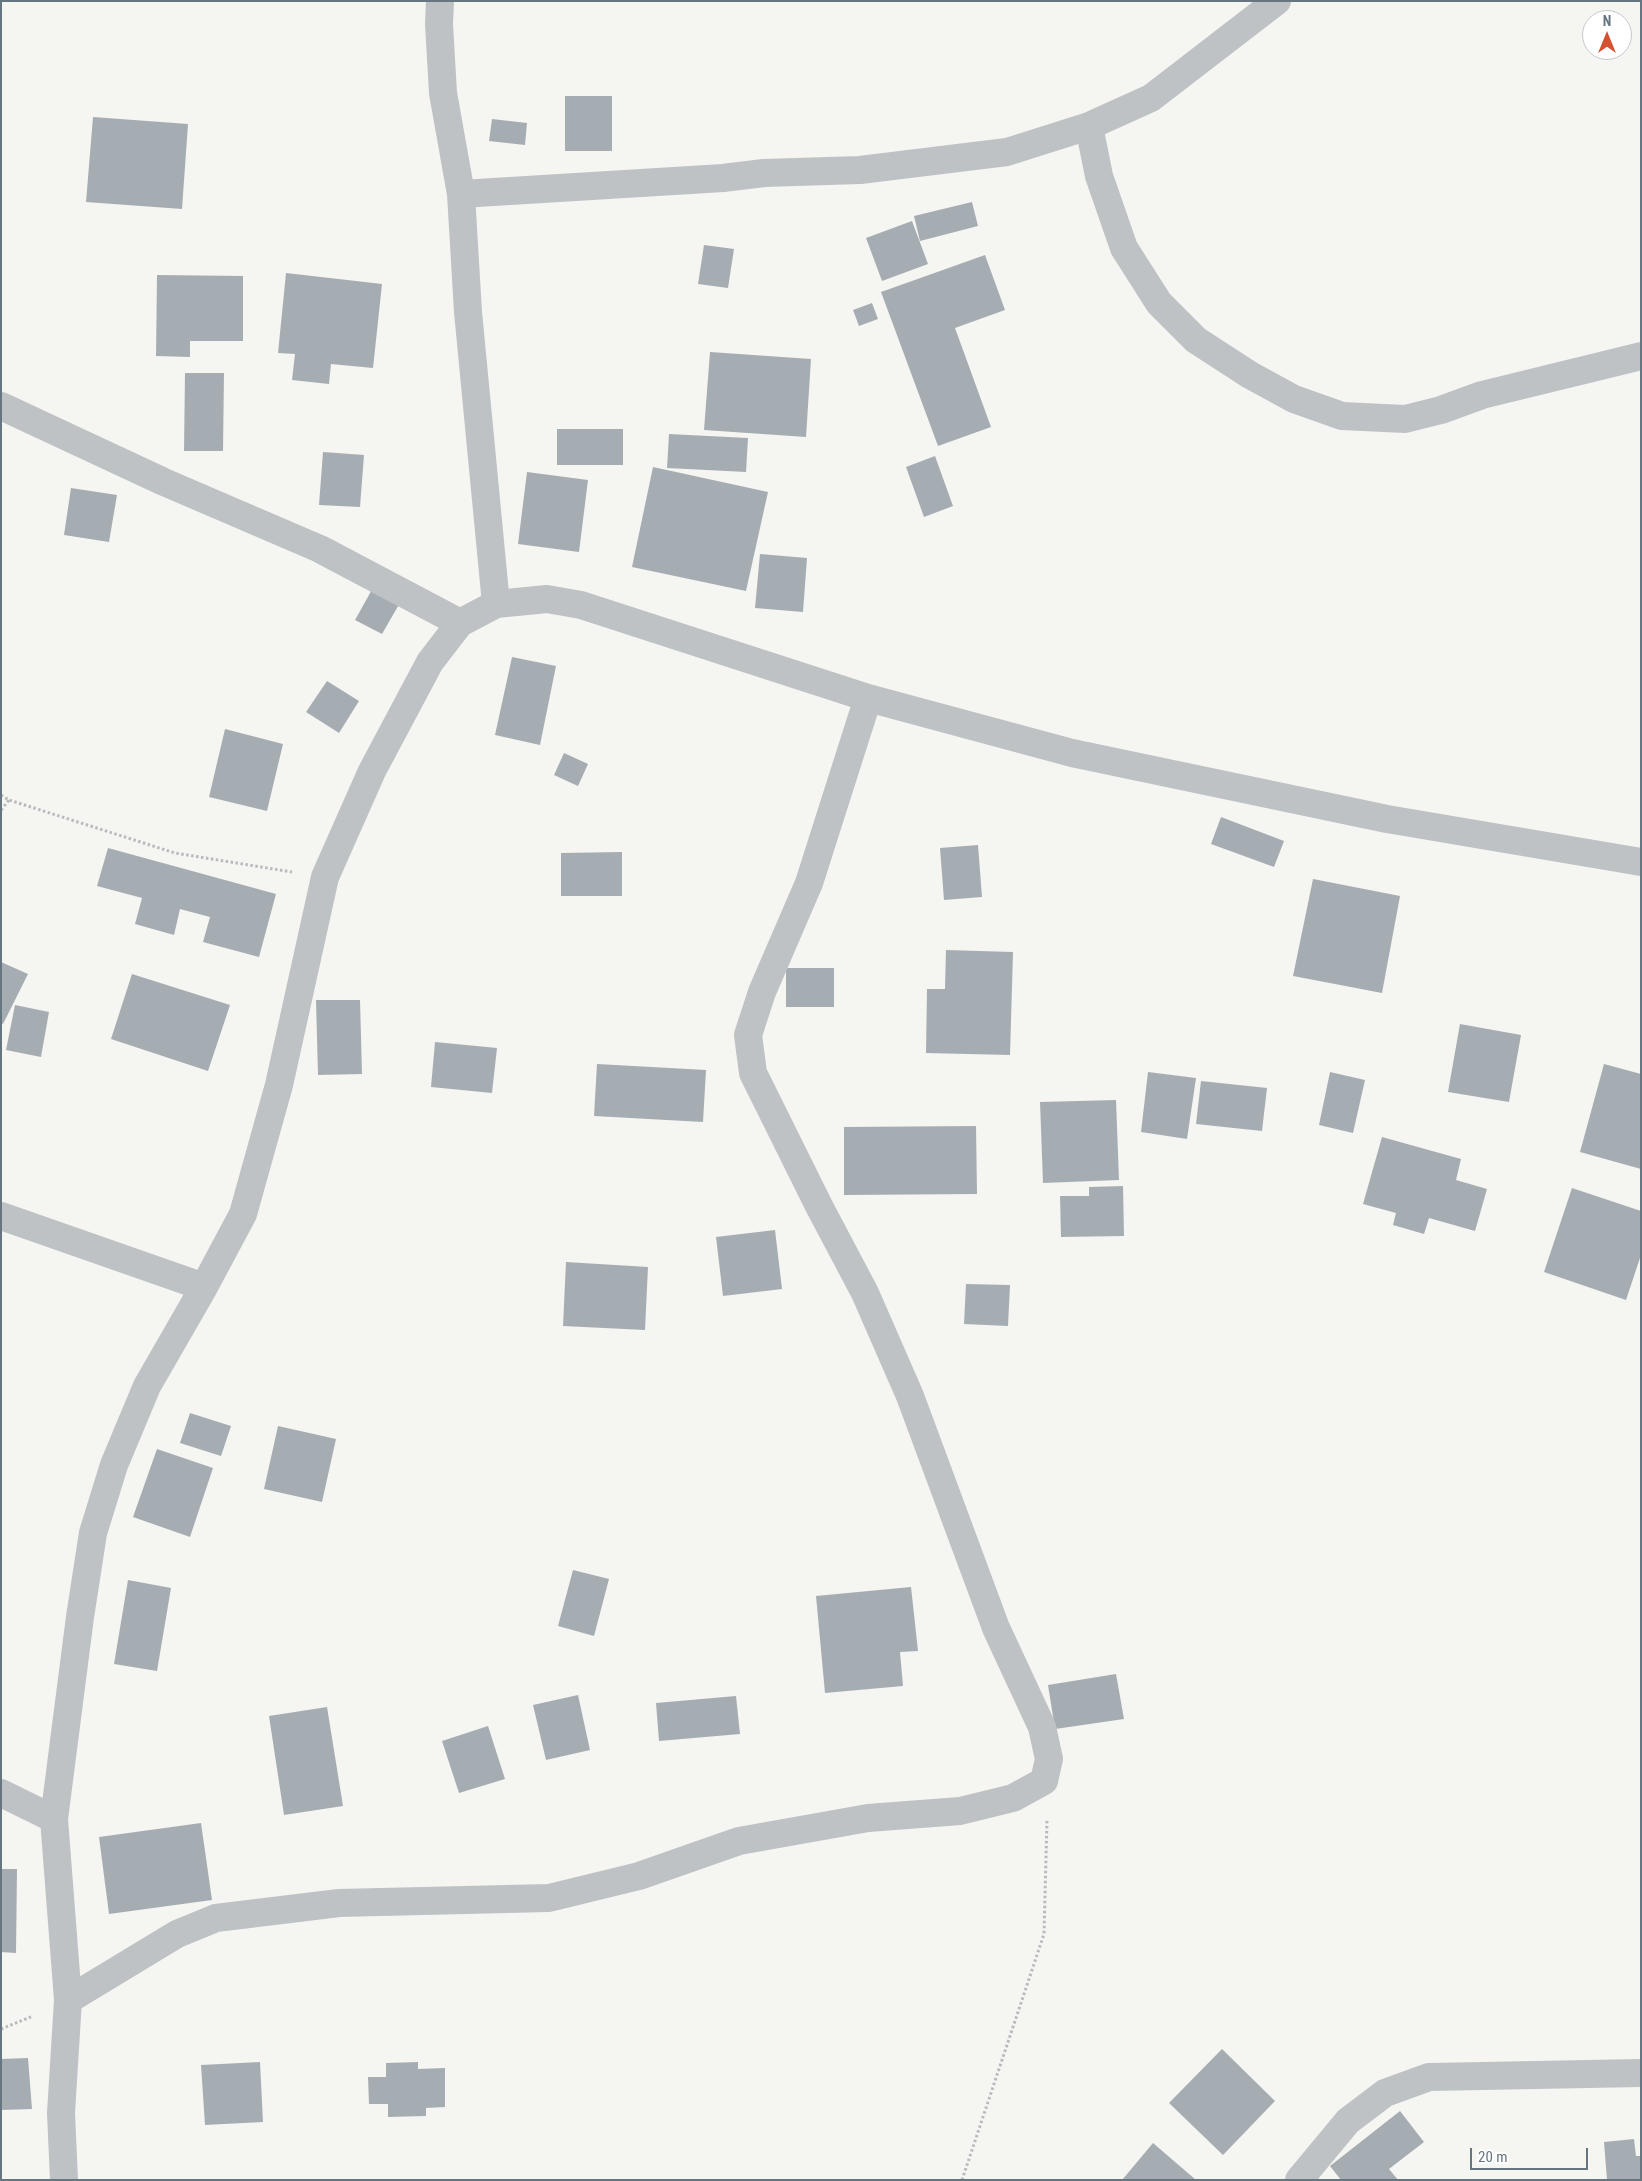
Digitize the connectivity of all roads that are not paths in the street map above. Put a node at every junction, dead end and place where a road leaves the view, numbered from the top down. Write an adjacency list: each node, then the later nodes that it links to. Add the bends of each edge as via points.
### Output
1 (440, 1): 4 (street, via 443,93)
2 (1277, 1): 3 (street, via 1151,98)
3 (1088, 126): 4 (street, via 1007,152 860,170 764,172 723,178); 5 (street, via 1099,176 1124,248 1159,303 1196,340 1294,399 1342,416 1405,419 1482,395)
4 (461, 194): 7 (street, via 468,312)
5 (1641, 356)
6 (1, 406): 8 (street, via 164,482 320,549)
7 (496, 604): 8 (street); 9 (street, via 547,599 581,605)
8 (460, 623): 12 (street, via 430,662 394,729 325,878 278,1085 243,1214)
9 (868, 698): 10 (street, via 1072,753 1387,819); 15 (street, via 809,883 762,992 748,1035 753,1073 865,1293 910,1396 996,1628 1042,1727 1049,1759 1044,1781 1013,1798 960,1811 868,1818 739,1841 639,1876 549,1898 339,1903 216,1918 176,1934)
10 (1641, 862)
11 (1, 1216): 12 (street)
12 (204, 1287): 14 (street, via 147,1386 114,1465 93,1533)
13 (1, 1793): 14 (street)
14 (54, 1820): 15 (street)
15 (68, 2000): 17 (street, via 61,2113)
16 (1641, 2073): 18 (street, via 1429,2077 1385,2093 1348,2121)
17 (64, 2180)
18 (1299, 2180)

